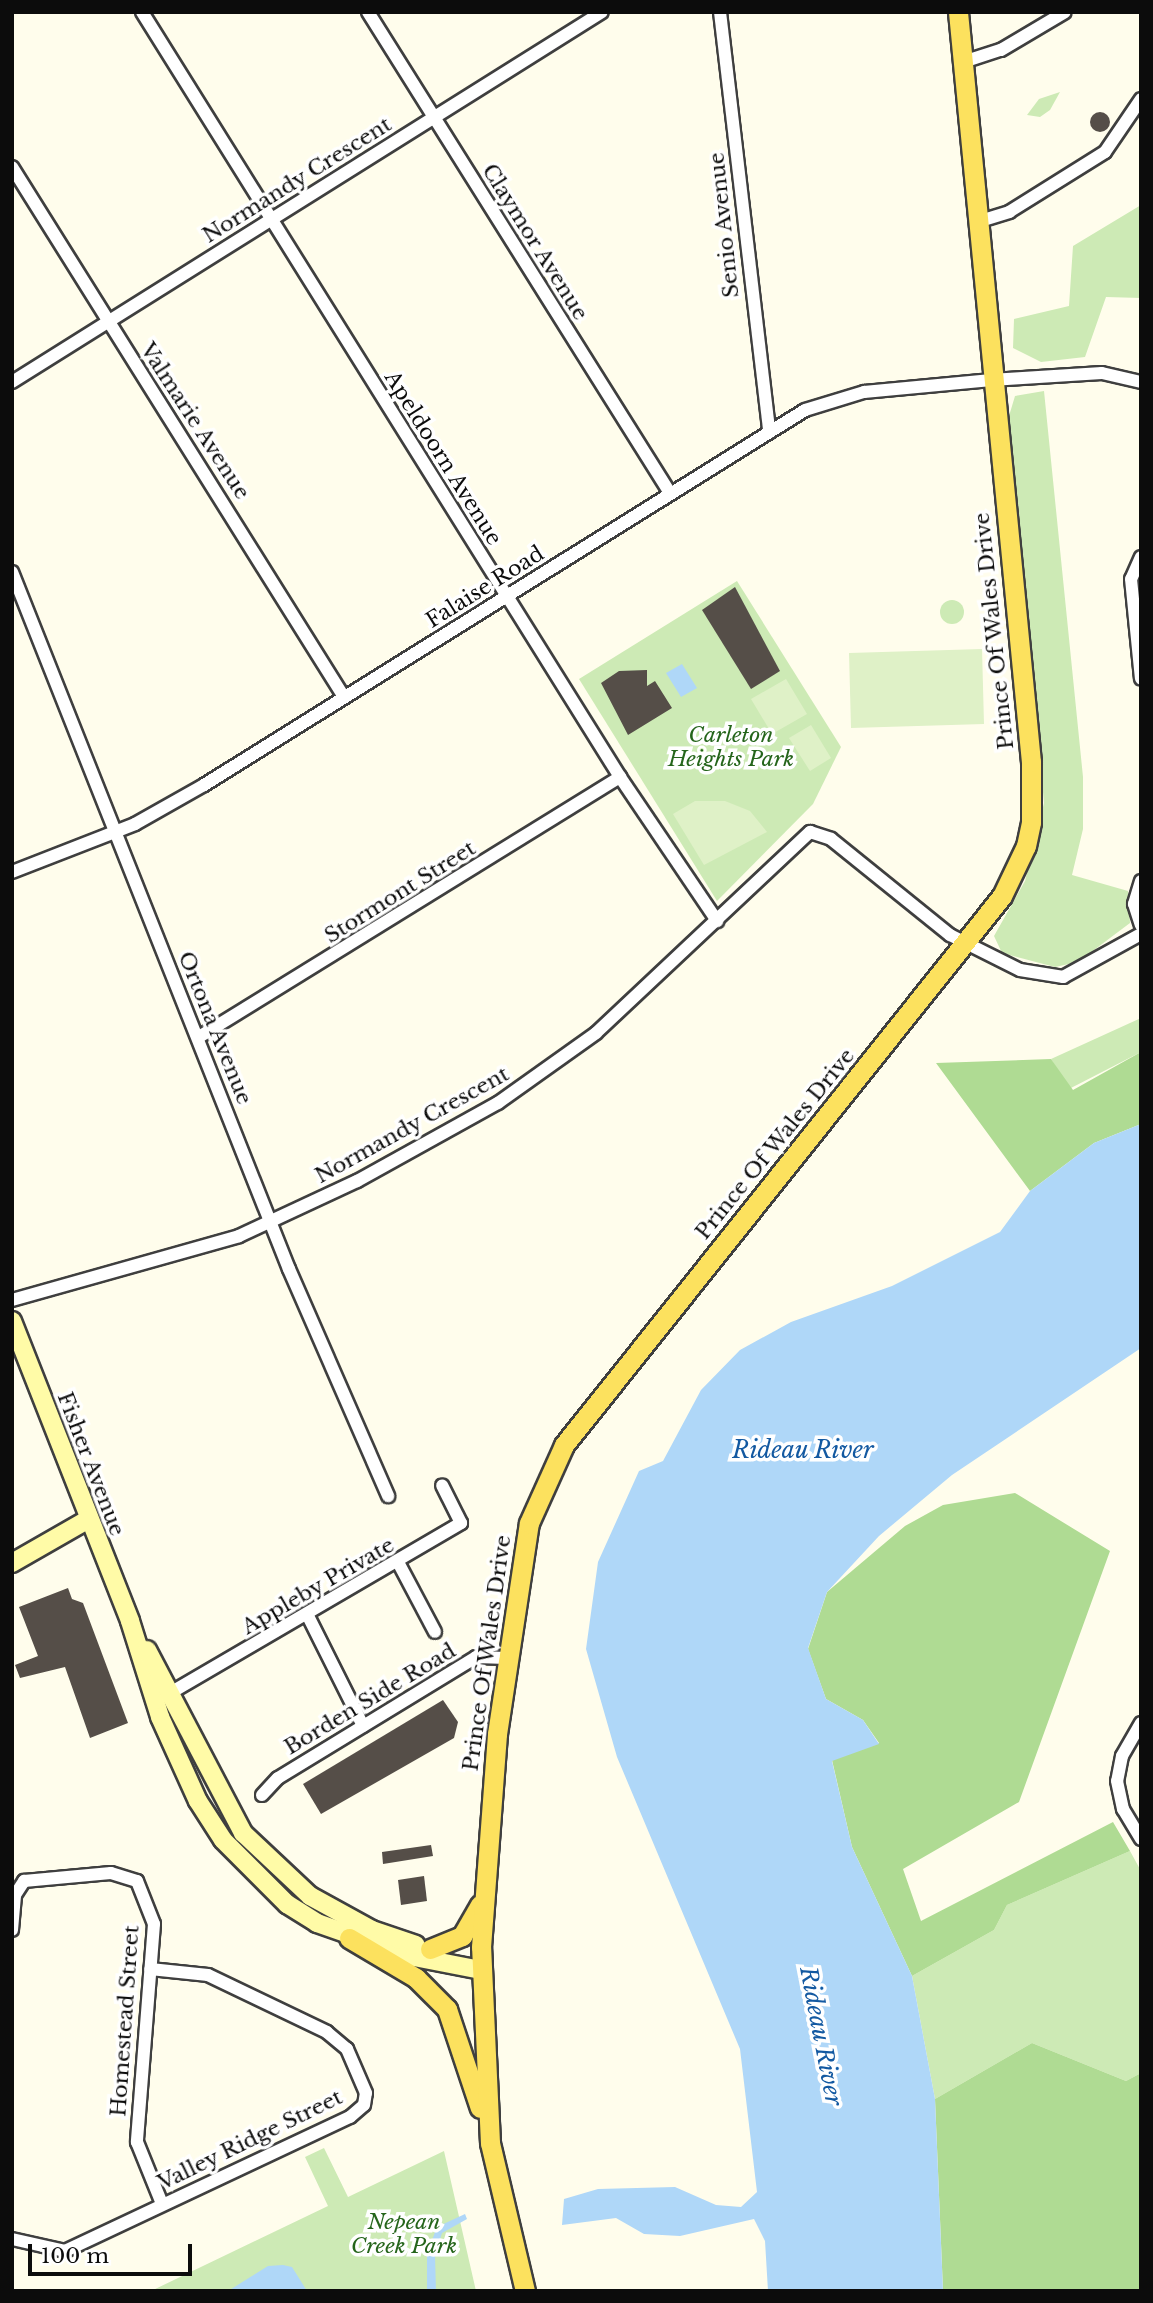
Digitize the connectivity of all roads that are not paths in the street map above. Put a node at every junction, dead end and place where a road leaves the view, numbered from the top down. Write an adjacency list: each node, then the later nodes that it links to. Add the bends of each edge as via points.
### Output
1 (142, 12): 11 (street, Apeldoorn Avenue)
2 (368, 12): 9 (street, Claymor Avenue)
3 (720, 12): 17 (street, Senio Avenue)
4 (958, 12): 7 (main road, Prince Of Wales Drive)
5 (1065, 12): 7 (street, via 1001,50)
6 (594, 14): 9 (street, Normandy Crescent)
7 (963, 62): 12 (main road, Prince Of Wales Drive)
8 (1141, 99): 12 (street, via 1105,152 1009,212)
9 (435, 118): 11 (street, Normandy Crescent); 18 (street, Claymor Avenue)
10 (12, 167): 13 (street, Valmarie Avenue)
11 (269, 219): 13 (street, Normandy Crescent); 21 (street, Apeldoorn Avenue)
12 (977, 222): 14 (main road, Prince Of Wales Drive)
13 (107, 320): 15 (street, Normandy Crescent); 23 (street, Valmarie Avenue)
14 (991, 380): 16 (street, Falaise Road, via 1102,373); 17 (street, Falaise Road, via 864,392 804,410); 31 (main road, Prince Of Wales Drive, via 1032,790 1028,834 1016,871)
15 (12, 382)
16 (1141, 382)
17 (769, 432): 18 (street, Falaise Road)
18 (670, 492): 21 (street, Falaise Road)
19 (1141, 556): 22 (street, via 1131,579)
20 (12, 572): 25 (street, Ortona Avenue)
21 (508, 596): 23 (street, Falaise Road); 24 (street, Apeldoorn Avenue)
22 (1141, 679)
23 (344, 697): 25 (street, Falaise Road, via 204,785)
24 (620, 777): 28 (street, Apeldoorn Avenue); 32 (street, Stormont Street)
25 (113, 832): 26 (street, Falaise Road); 32 (street, Ortona Avenue)
26 (12, 872)
27 (1141, 881): 29 (street, via 1134,904)
28 (717, 921): 31 (street, Normandy Crescent, via 804,837 817,832); 33 (street, Normandy Crescent, via 596,1033 498,1103)
29 (1141, 925)
30 (1141, 934): 31 (street, via 1063,977 1020,970)
31 (965, 944): 44 (main road, Prince Of Wales Drive, via 564,1445 529,1522)
32 (198, 1037): 33 (street, Ortona Avenue)
33 (271, 1221): 34 (street, Normandy Crescent, via 240,1236); 37 (street, Ortona Avenue)
34 (12, 1300)
35 (12, 1321): 38 (main road, Fisher Avenue)
36 (442, 1485): 40 (street, Appleby Private, via 461,1523)
37 (388, 1496)
38 (87, 1521): 39 (main road); 42 (main road, Fisher Avenue)
39 (12, 1563)
40 (398, 1563): 41 (street, Appleby Private); 43 (street)
41 (307, 1614): 45 (street, Appleby Private); 48 (street)
42 (131, 1621): 45 (main road, Fisher Avenue); 46 (main road, Fisher Avenue)
43 (435, 1632)
44 (506, 1658): 48 (street, Borden Side Road, via 476,1657); 52 (main road, Prince Of Wales Drive)
45 (172, 1693): 46 (street, Appleby Private); 51 (main road, Fisher Avenue, via 230,1815)
46 (155, 1700): 51 (main road, Fisher Avenue, via 198,1801 223,1840)
47 (1141, 1723): 50 (street, via 1122,1756 1117,1781 1124,1809)
48 (363, 1726): 49 (street, Borden Side Road, via 278,1778)
49 (262, 1795)
50 (1141, 1839)
51 (277, 1882): 54 (main road, Fisher Avenue); 55 (main road, Fisher Avenue, via 339,1914)
52 (483, 1897): 55 (main road, via 462,1936); 56 (main road, Prince Of Wales Drive)
53 (12, 1930): 57 (street, Homestead Street, via 15,1895 24,1881 128,1874 137,1881 153,1924)
54 (349, 1938): 56 (main road, Fisher Avenue); 58 (main road, via 416,1978 447,2009)
55 (430, 1949): 56 (main road, Fisher Avenue)
56 (481, 1964): 58 (main road, Prince Of Wales Drive)
57 (150, 1969): 59 (street, Homestead Street, via 136,2142); 59 (street, Valley Ridge Street, via 208,1975 308,2020 347,2049 366,2093 363,2105 350,2117)
58 (490, 2143): 61 (main road, Prince Of Wales Drive)
59 (162, 2204): 60 (street, Valley Ridge Street, via 65,2251)
60 (12, 2239)
61 (525, 2291)

